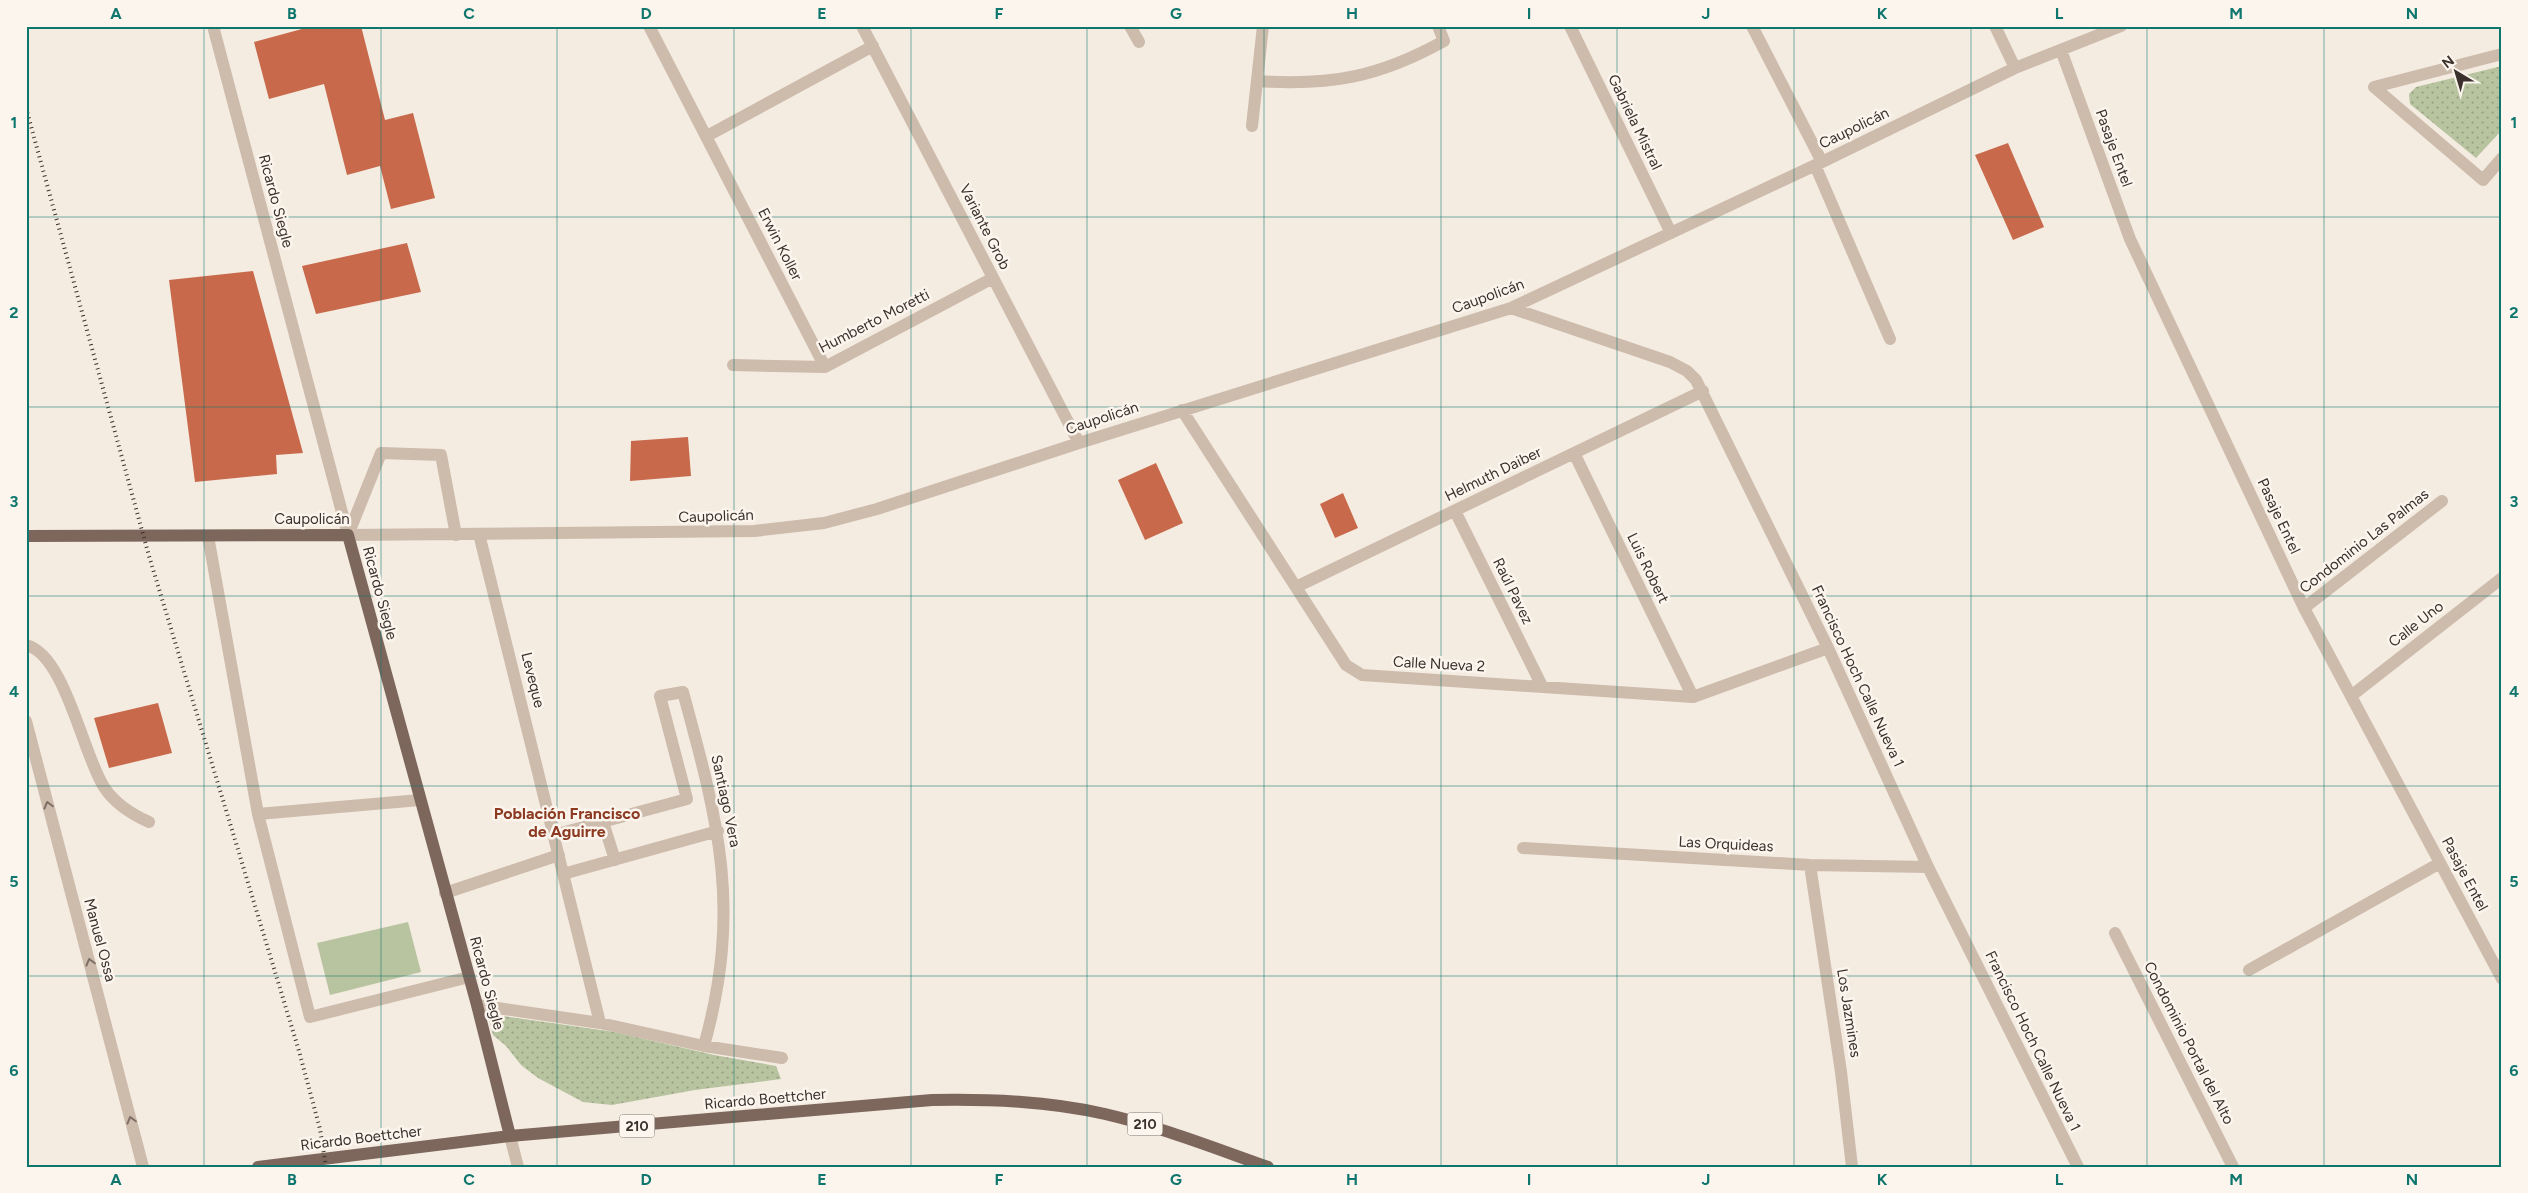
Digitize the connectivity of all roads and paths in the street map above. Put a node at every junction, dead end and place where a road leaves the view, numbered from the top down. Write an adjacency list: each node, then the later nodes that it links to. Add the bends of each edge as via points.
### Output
1 (213, 26): 37 (street, Ricardo Siegle)
2 (649, 26): 18 (street, Erwin Koller)
3 (862, 26): 12 (street, Variante Grob)
4 (1130, 26): 11 (street)
5 (1263, 26): 16 (street)
6 (1438, 26): 16 (street, via 1444,41 1399,64 1350,78 1294,84)
7 (1570, 26): 21 (street, Gabriela Mistral)
8 (1752, 26): 20 (street)
9 (1995, 26): 15 (street)
10 (2121, 26): 13 (street, Caupolicán)
11 (1139, 42)
12 (873, 46): 18 (street); 22 (street, Variante Grob)
13 (2061, 50): 15 (street, Caupolicán); 40 (street, Pasaje Entel, via 2130,239)
14 (2502, 54): 19 (street, via 2374,87 2483,180)
15 (2014, 68): 20 (street, Caupolicán)
16 (1257, 81): 17 (street)
17 (1252, 126)
18 (707, 136): 26 (street, Erwin Koller)
19 (2502, 158)
20 (1818, 164): 21 (street, Caupolicán); 24 (street)
21 (1671, 233): 23 (street, Caupolicán)
22 (994, 278): 26 (street, Humberto Moretti); 29 (street, Variante Grob)
23 (1510, 308): 27 (street, Francisco Hoch Calle Nueva 1, via 1670,362 1687,371); 28 (street, Caupolicán)
24 (1890, 339)
25 (734, 365): 26 (street, Humberto Moretti)
26 (824, 367)
27 (1703, 391): 30 (street, Helmuth Daiber); 42 (street, Francisco Hoch Calle Nueva 1)
28 (1182, 410): 29 (street, Caupolicán); 39 (street, Calle Nueva 2)
29 (1079, 442): 33 (street, Caupolicán, via 877,509 824,523 671,534)
30 (1574, 453): 32 (street, Helmuth Daiber); 44 (street, Luis Robert)
31 (2442, 501): 40 (street, Condominio Las Palmas)
32 (1455, 511): 39 (street, Helmuth Daiber); 43 (street, Raúl Pavez)
33 (479, 534): 34 (street, Caupolicán); 52 (street, Leveque)
34 (456, 535): 37 (street, Caupolicán); 37 (street, via 441,455 381,453)
35 (26, 536): 36 (main road, Caupolicán)
36 (208, 536): 37 (main road, Caupolicán); 48 (street)
37 (348, 536): 47 (main road, Ricardo Siegle)
38 (2502, 578): 45 (street, Calle Uno)
39 (1296, 587): 43 (street, Calle Nueva 2, via 1346,664 1362,675)
40 (2304, 608): 45 (street, Pasaje Entel)
41 (26, 645): 49 (street, via 36,649 48,661 72,708 103,786 121,806)
42 (1828, 648): 44 (street, Calle Nueva 2); 58 (street, Francisco Hoch Calle Nueva 1)
43 (1542, 686): 44 (street, Calle Nueva 2)
44 (1693, 696)
45 (2351, 696): 56 (street, Pasaje Entel)
46 (26, 721): 70 (street, Manuel Ossa, one-way to 46)
47 (420, 800): 48 (street); 60 (main road, Ricardo Siegle)
48 (258, 814): 63 (street, via 310,1017)
49 (149, 822)
50 (604, 822): 51 (street, Santiago Vera, via 687,799 660,696 683,692); 52 (street); 55 (street)
51 (718, 831): 55 (street); 67 (street, Santiago Vera, via 725,887 724,948)
52 (554, 834): 54 (street, Leveque)
53 (1523, 848): 57 (street, Las Orquideas)
54 (559, 855): 59 (street, Leveque); 60 (street)
55 (615, 860): 59 (street)
56 (2440, 863): 62 (street); 64 (street, Pasaje Entel)
57 (1810, 865): 58 (street, Las Orquideas); 74 (street, Los Jazmines)
58 (1928, 867): 75 (street, Francisco Hoch Calle Nueva 1)
59 (563, 874): 66 (street, Leveque)
60 (445, 893): 63 (main road, Ricardo Siegle)
61 (2115, 933): 76 (street, Condominio Portal del Alto)
62 (2248, 970)
63 (469, 977): 65 (main road, Ricardo Siegle)
64 (2502, 979)
65 (477, 1005): 66 (street); 69 (main road, Ricardo Siegle)
66 (600, 1023): 67 (street)
67 (704, 1046): 68 (street)
68 (782, 1058)
69 (510, 1136): 71 (main road, Ricardo Boettcher / 210); 72 (street, Ricardo Siegle); 73 (main road, Ricardo Boettcher / 210, via 932,1100 990,1100 1061,1106 1105,1114)
70 (143, 1167)
71 (258, 1167)
72 (518, 1167)
73 (1268, 1167)
74 (1852, 1167)
75 (2078, 1167)
76 (2233, 1167)

